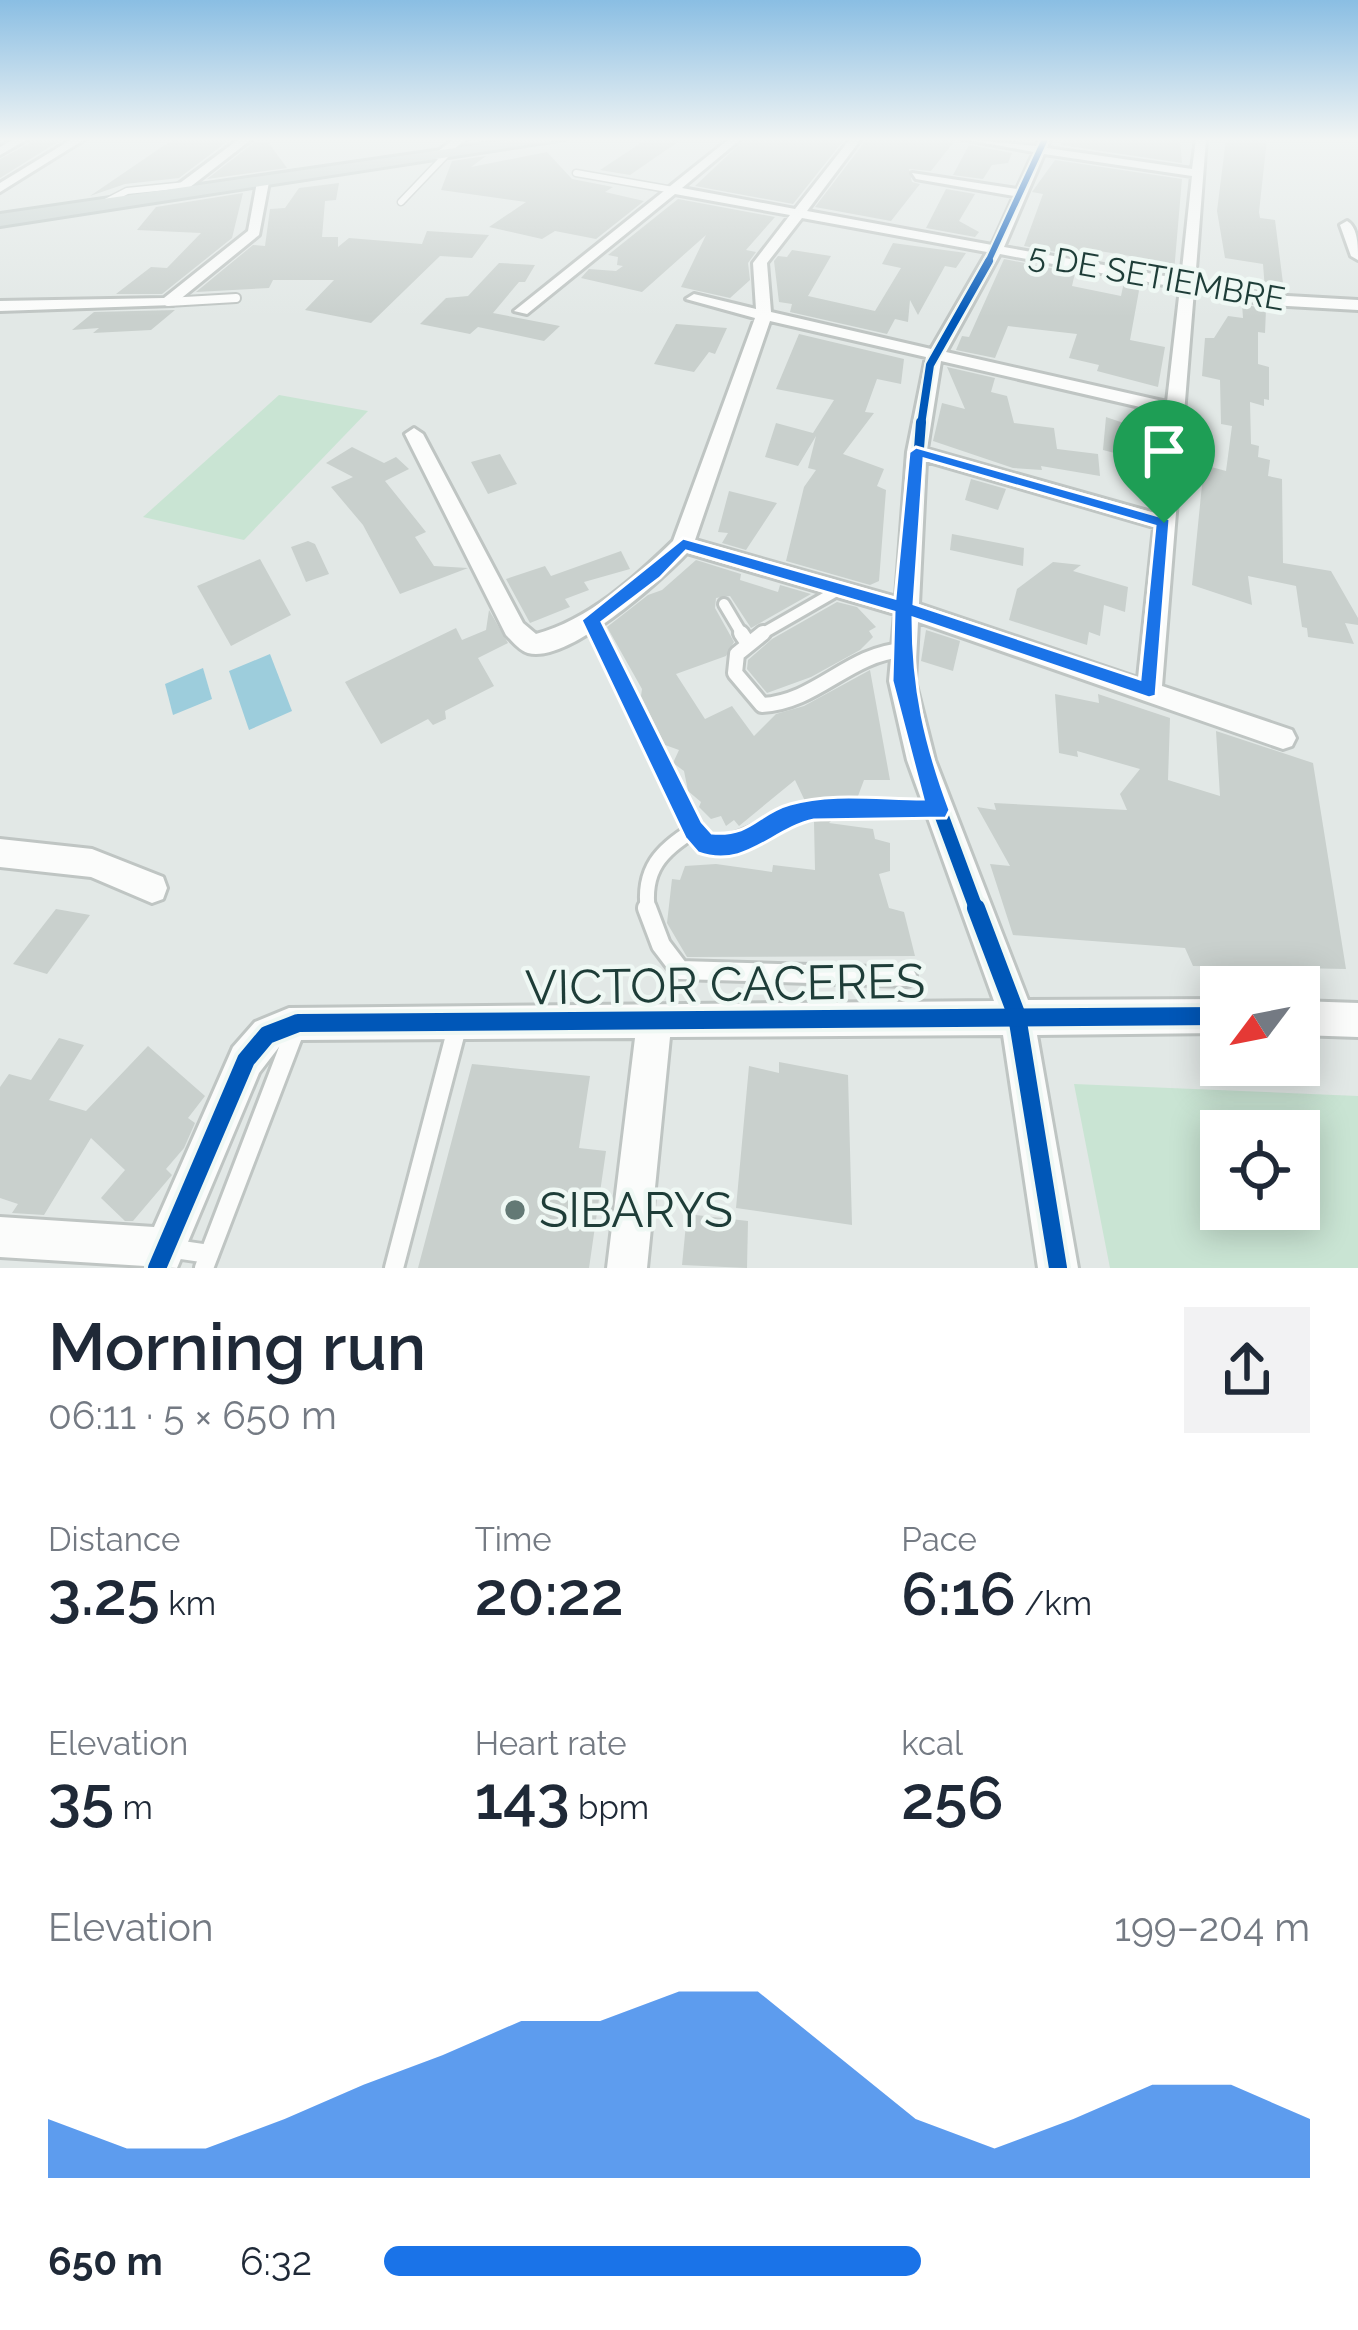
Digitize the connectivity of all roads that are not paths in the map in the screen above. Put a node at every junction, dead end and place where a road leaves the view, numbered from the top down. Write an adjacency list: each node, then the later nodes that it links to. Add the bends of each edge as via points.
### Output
1 (138, 198): 11 (main road)
2 (260, 198): 18 (street, via 254,232)
3 (404, 198): 9 (lane)
4 (664, 198): 21 (street)
5 (720, 198): 10 (street, 5 DE SETIEMBRE)
6 (809, 198): 10 (street)
7 (1017, 198): 13 (street)
8 (1197, 198): 15 (street)
9 (401, 202)
10 (798, 212): 13 (street, 5 DE SETIEMBRE); 22 (street, via 760,262)
11 (0, 220)
12 (1347, 225): 14 (street)
13 (994, 249): 15 (street, 5 DE SETIEMBRE); 23 (street)
14 (1358, 256)
15 (1189, 285): 19 (street, 5 DE SETIEMBRE); 24 (street)
16 (236, 298): 18 (lane)
17 (694, 299): 22 (street)
18 (168, 302): 20 (street)
19 (1358, 305)
20 (0, 306)
21 (522, 311)
22 (764, 315): 23 (street); 28 (street)
23 (934, 353): 24 (street); 26 (street)
24 (1177, 410): 27 (street)
25 (414, 434): 32 (street, via 514,629 532,645)
26 (916, 452): 27 (street); 31 (street)
27 (1164, 523): 35 (street)
28 (683, 544): 29 (street); 32 (street)
29 (840, 589): 31 (street); 33 (lane)
30 (724, 604): 33 (lane)
31 (904, 608): 34 (street); 35 (street)
32 (591, 620): 38 (lane)
33 (747, 641): 34 (lane, via 735,673 762,705 788,707 870,652)
34 (903, 650): 37 (street, via 902,681)
35 (1149, 690): 36 (street)
36 (1283, 738)
37 (938, 810): 38 (lane, via 814,809 730,846 706,844); 42 (street)
38 (694, 830): 41 (lane, via 651,868 646,913 660,949 680,970)
39 (0, 853): 40 (street, via 92,863)
40 (152, 889)
41 (907, 977)
42 (1017, 1016): 43 (street, VICTOR CACERES); 46 (street, VICTOR CACERES); 54 (street)
43 (1200, 1016)
44 (1320, 1019): 45 (street)
45 (1358, 1020)
46 (655, 1022): 48 (street, VICTOR CACERES); 53 (street)
47 (298, 1023): 48 (street, VICTOR CACERES); 50 (street, via 272,1029 246,1060); 51 (lane)
48 (459, 1023): 52 (lane)
49 (0, 1237): 50 (street)
50 (162, 1258): 51 (lane)
51 (206, 1261)
52 (394, 1268)
53 (627, 1268)
54 (1058, 1268)

